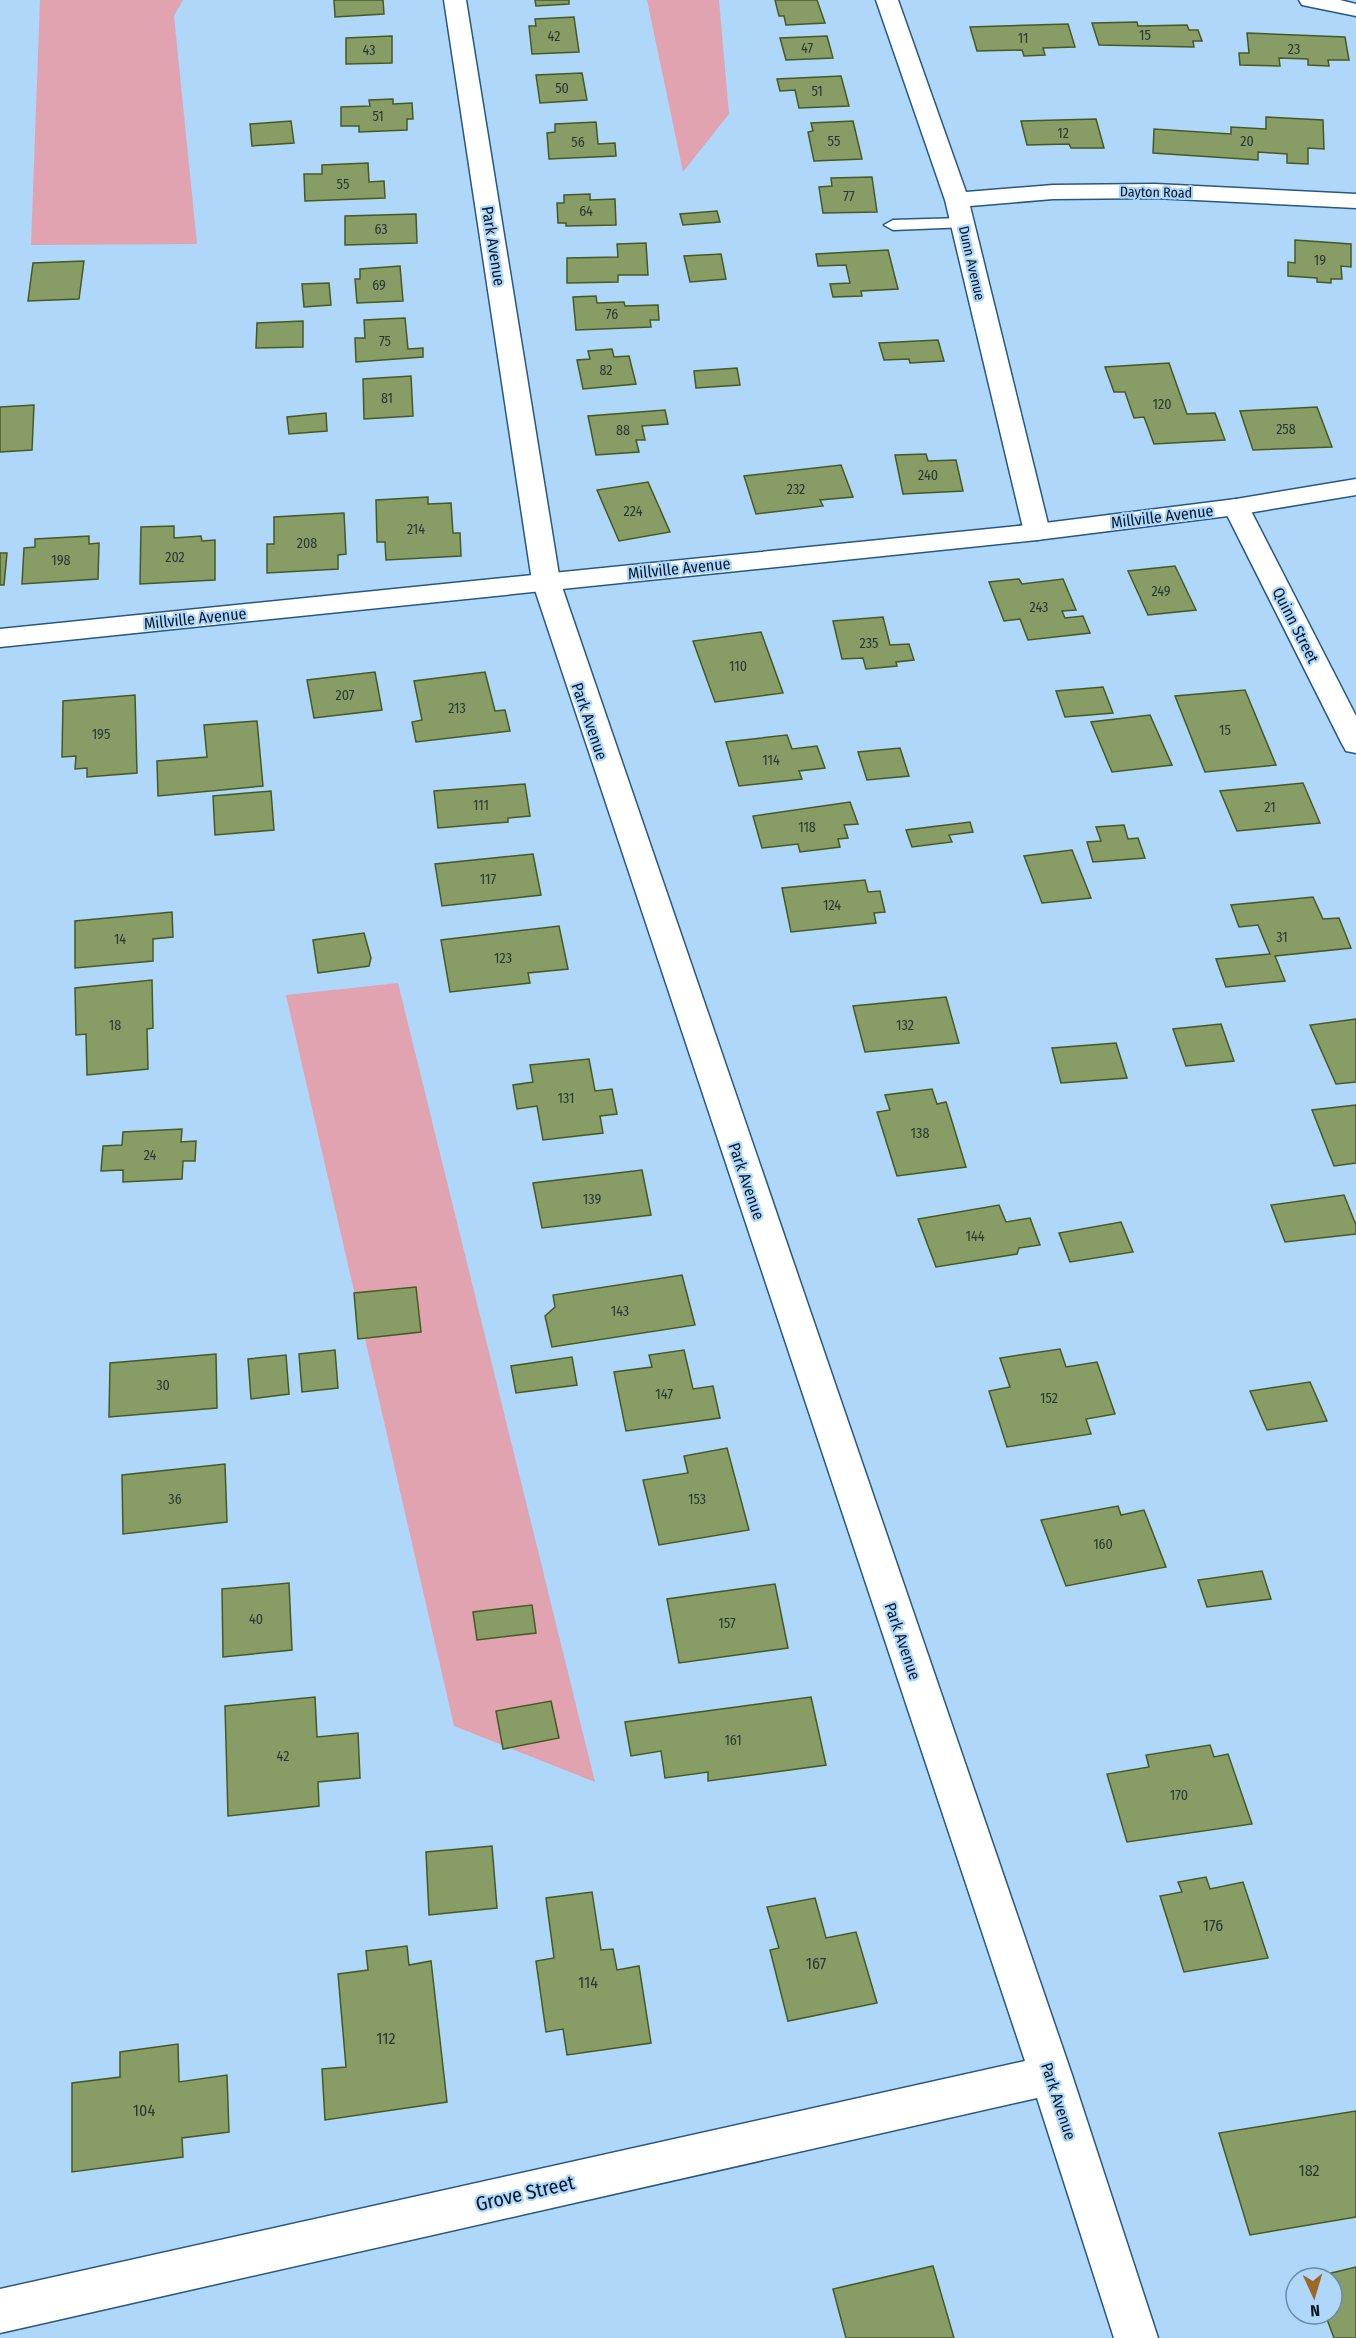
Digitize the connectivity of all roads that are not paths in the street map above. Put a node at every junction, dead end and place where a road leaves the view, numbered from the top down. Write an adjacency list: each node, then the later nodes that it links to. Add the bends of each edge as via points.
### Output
1 (455, 0): 11 (street, Park Avenue)
2 (886, 0): 6 (street, Dunn Avenue)
3 (1310, 0): 4 (street)
4 (1356, 10)
5 (1356, 201): 6 (street, Dayton Road, via 1155,190 1053,192)
6 (960, 211): 7 (lane); 10 (street, Dunn Avenue)
7 (893, 225)
8 (1356, 488): 9 (street, Millville Avenue)
9 (1236, 507): 10 (street, Millville Avenue); 13 (street, Quinn Street)
10 (1037, 532): 11 (street, Millville Avenue)
11 (546, 581): 12 (street, Millville Avenue); 14 (street, Park Avenue)
12 (0, 638)
13 (1356, 744)
14 (1051, 2075): 15 (street, Grove Street); 16 (street, Park Avenue)
15 (0, 2311)
16 (1136, 2338)

